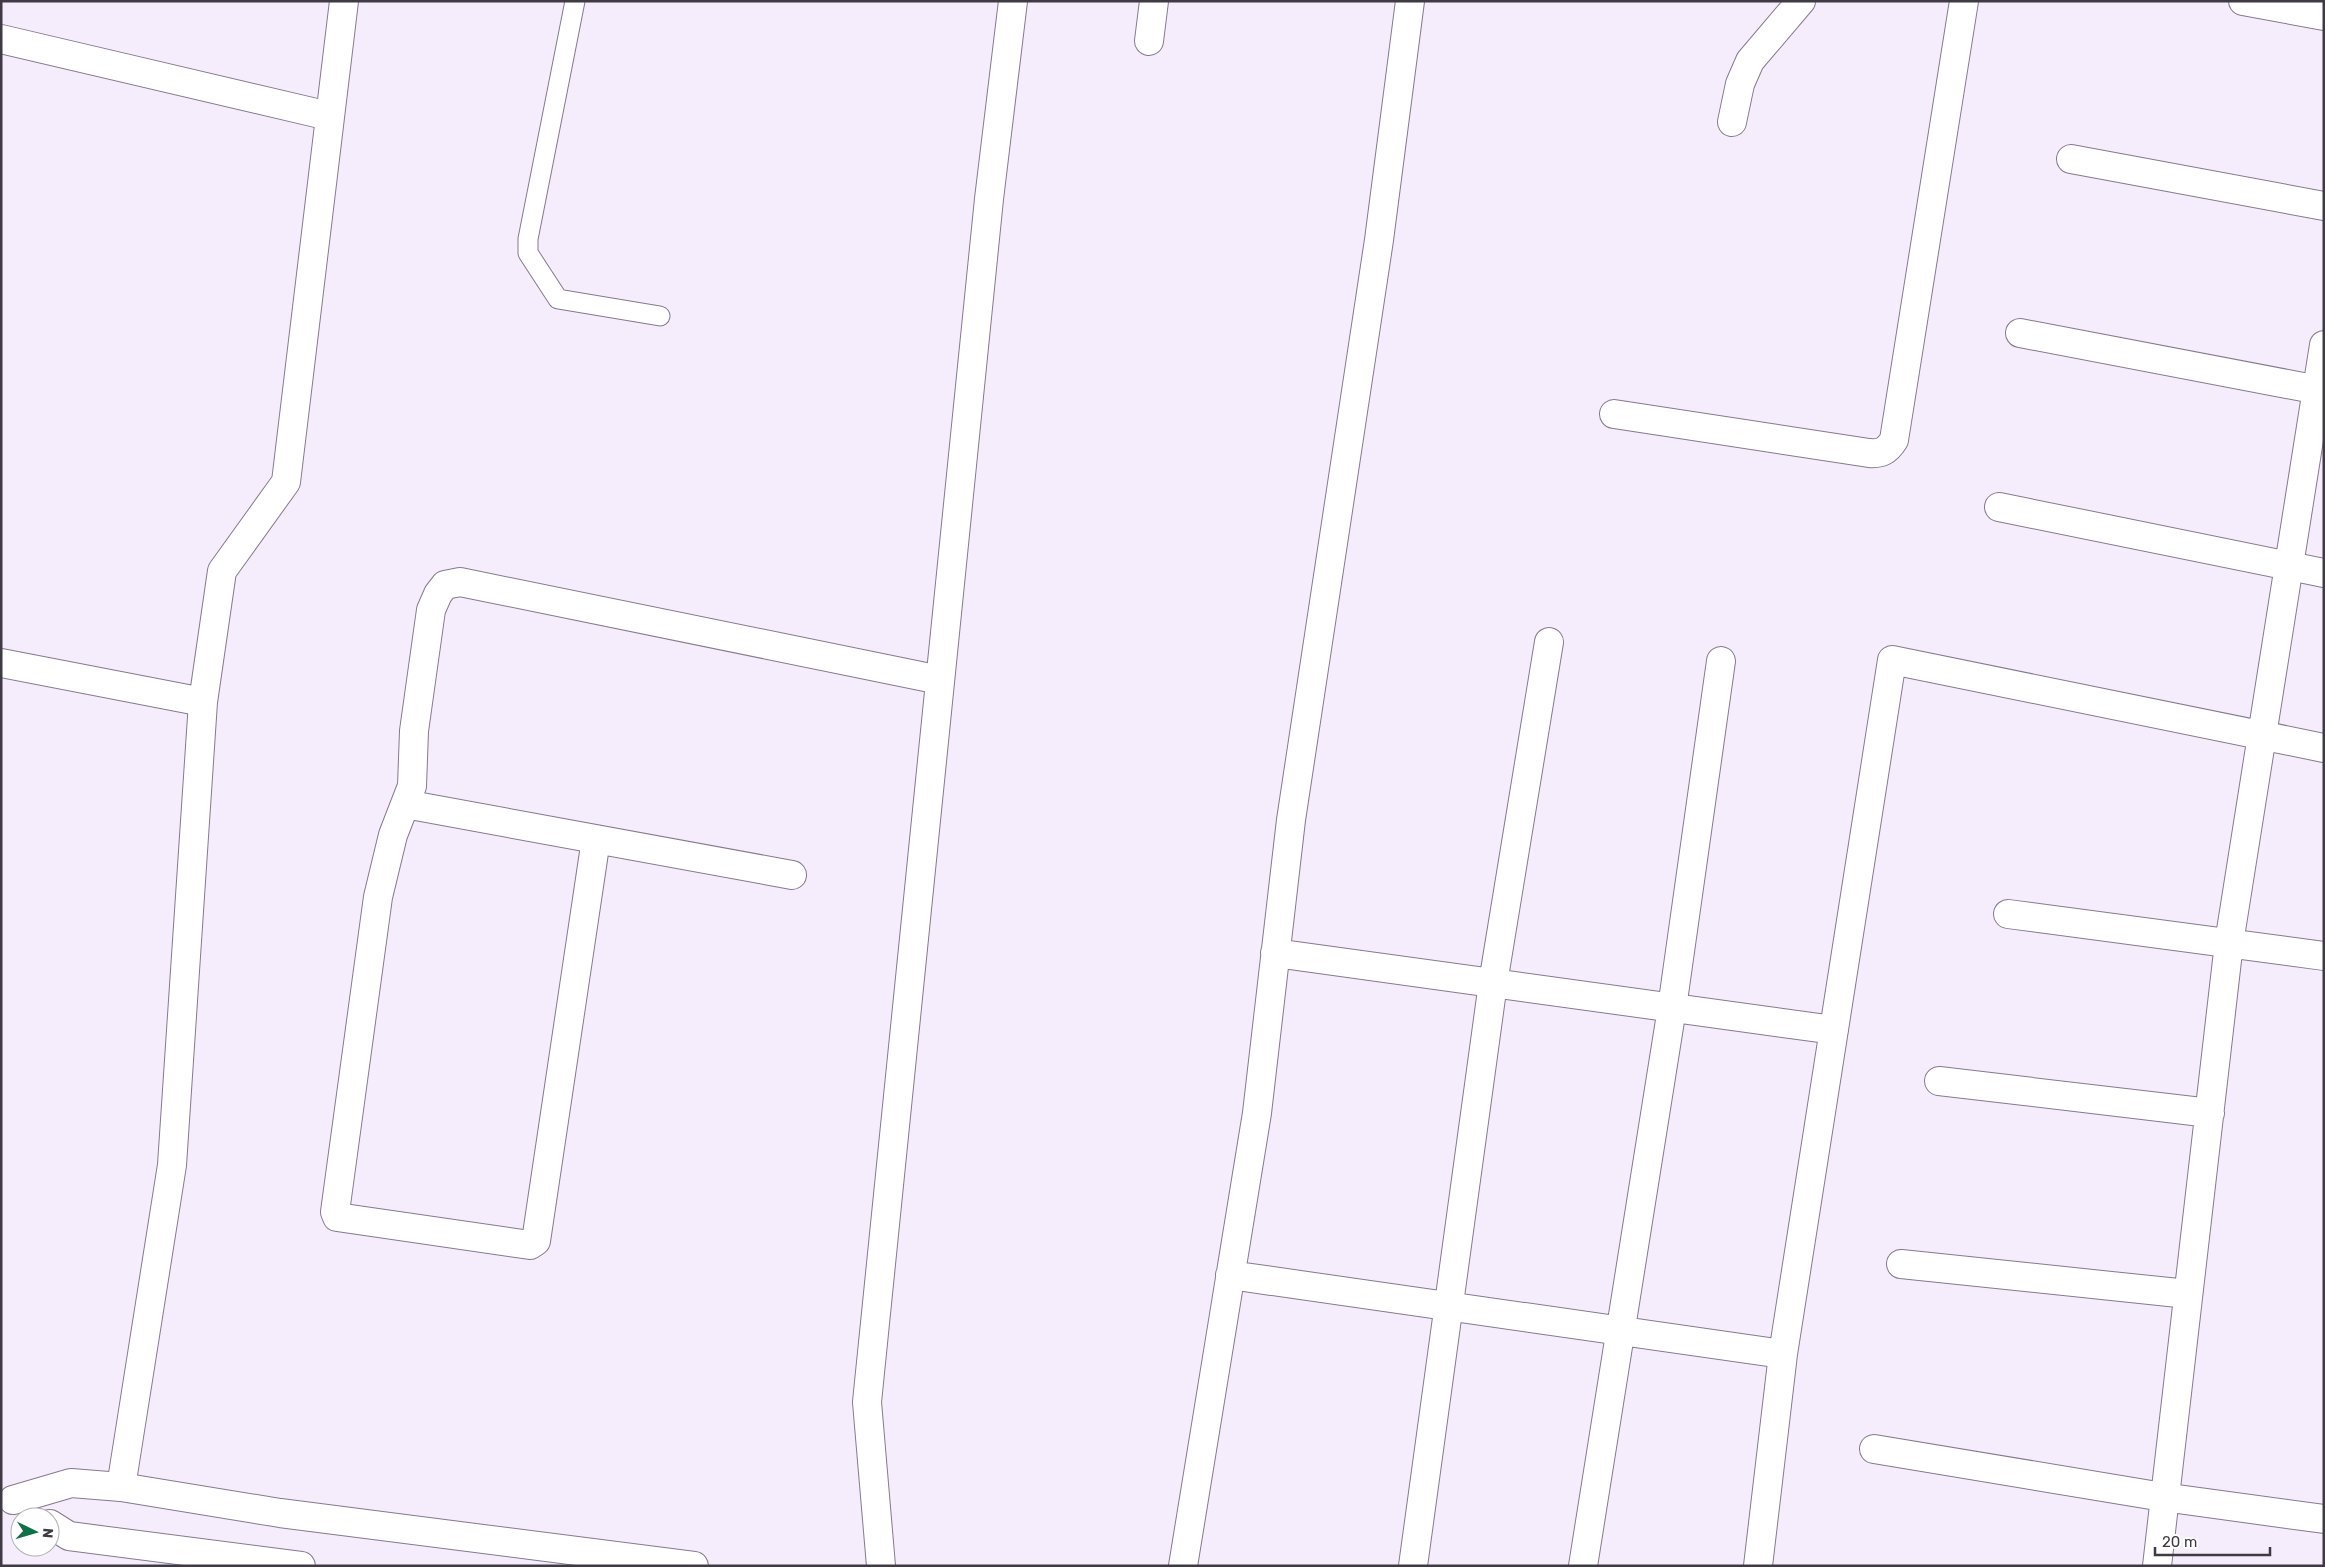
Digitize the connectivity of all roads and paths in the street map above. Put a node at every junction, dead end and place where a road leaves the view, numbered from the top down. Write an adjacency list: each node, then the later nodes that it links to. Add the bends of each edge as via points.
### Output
1 (344, 1): 12 (street)
2 (576, 1): 16 (lane, via 528,239 528,253 558,299)
3 (1013, 1): 27 (street, via 989,199)
4 (1154, 1): 11 (street)
5 (1410, 1): 36 (street, via 1379,240 1291,820)
6 (1801, 1): 13 (street, via 1750,61 1740,84)
7 (1964, 1): 20 (street, via 1894,440 1889,448 1880,454 1869,453)
8 (2243, 1): 9 (street)
9 (2324, 16)
10 (1, 39): 12 (street)
11 (1149, 41)
12 (329, 116): 28 (street, via 286,482 222,571)
13 (1732, 122)
14 (2071, 159): 15 (street)
15 (2324, 206)
16 (660, 316)
17 (2020, 333): 19 (street)
18 (2324, 345): 19 (street)
19 (2320, 390): 22 (street)
20 (1614, 414)
21 (1999, 507): 22 (street)
22 (2289, 567): 23 (street); 29 (street)
23 (2324, 573)
24 (1549, 642): 38 (street)
25 (1721, 662): 39 (street)
26 (1, 664): 28 (street)
27 (940, 680): 31 (street, via 460,582 445,585 431,610 414,731 412,786); 58 (street, via 867,1402)
28 (203, 702): 50 (street, via 172,1164)
29 (2263, 735): 30 (street); 35 (street); 40 (street, via 1892,660)
30 (2324, 748)
31 (405, 804): 32 (street); 32 (street, via 393,835 378,897 335,1212 337,1217 534,1244)
32 (596, 839): 33 (street)
33 (792, 875)
34 (2008, 914): 35 (street)
35 (2229, 943): 37 (street); 42 (street)
36 (1275, 954): 38 (street); 44 (street, via 1256,1113)
37 (2324, 956)
38 (1493, 984): 39 (street); 46 (street)
39 (1672, 1008): 40 (street); 47 (street)
40 (1834, 1030): 48 (street)
41 (1939, 1081): 42 (street)
42 (2210, 1113): 45 (street)
43 (1901, 1264): 45 (street)
44 (1230, 1275): 46 (street); 59 (street)
45 (2188, 1294): 51 (street)
46 (1448, 1306): 47 (street); 60 (street)
47 (1622, 1331): 48 (street); 61 (street)
48 (1783, 1354): 62 (street)
49 (1874, 1449): 51 (street)
50 (121, 1488): 52 (street, via 72,1483); 57 (street, via 280,1513)
51 (2163, 1497): 54 (street); 63 (street)
52 (7, 1498): 53 (street)
53 (22, 1507)
54 (2324, 1519)
55 (60, 1530): 56 (street, via 69,1536)
56 (301, 1566)
57 (694, 1566)
58 (882, 1566)
59 (1183, 1566)
60 (1414, 1566)
61 (1583, 1566)
62 (1758, 1566)
63 (2156, 1566)

